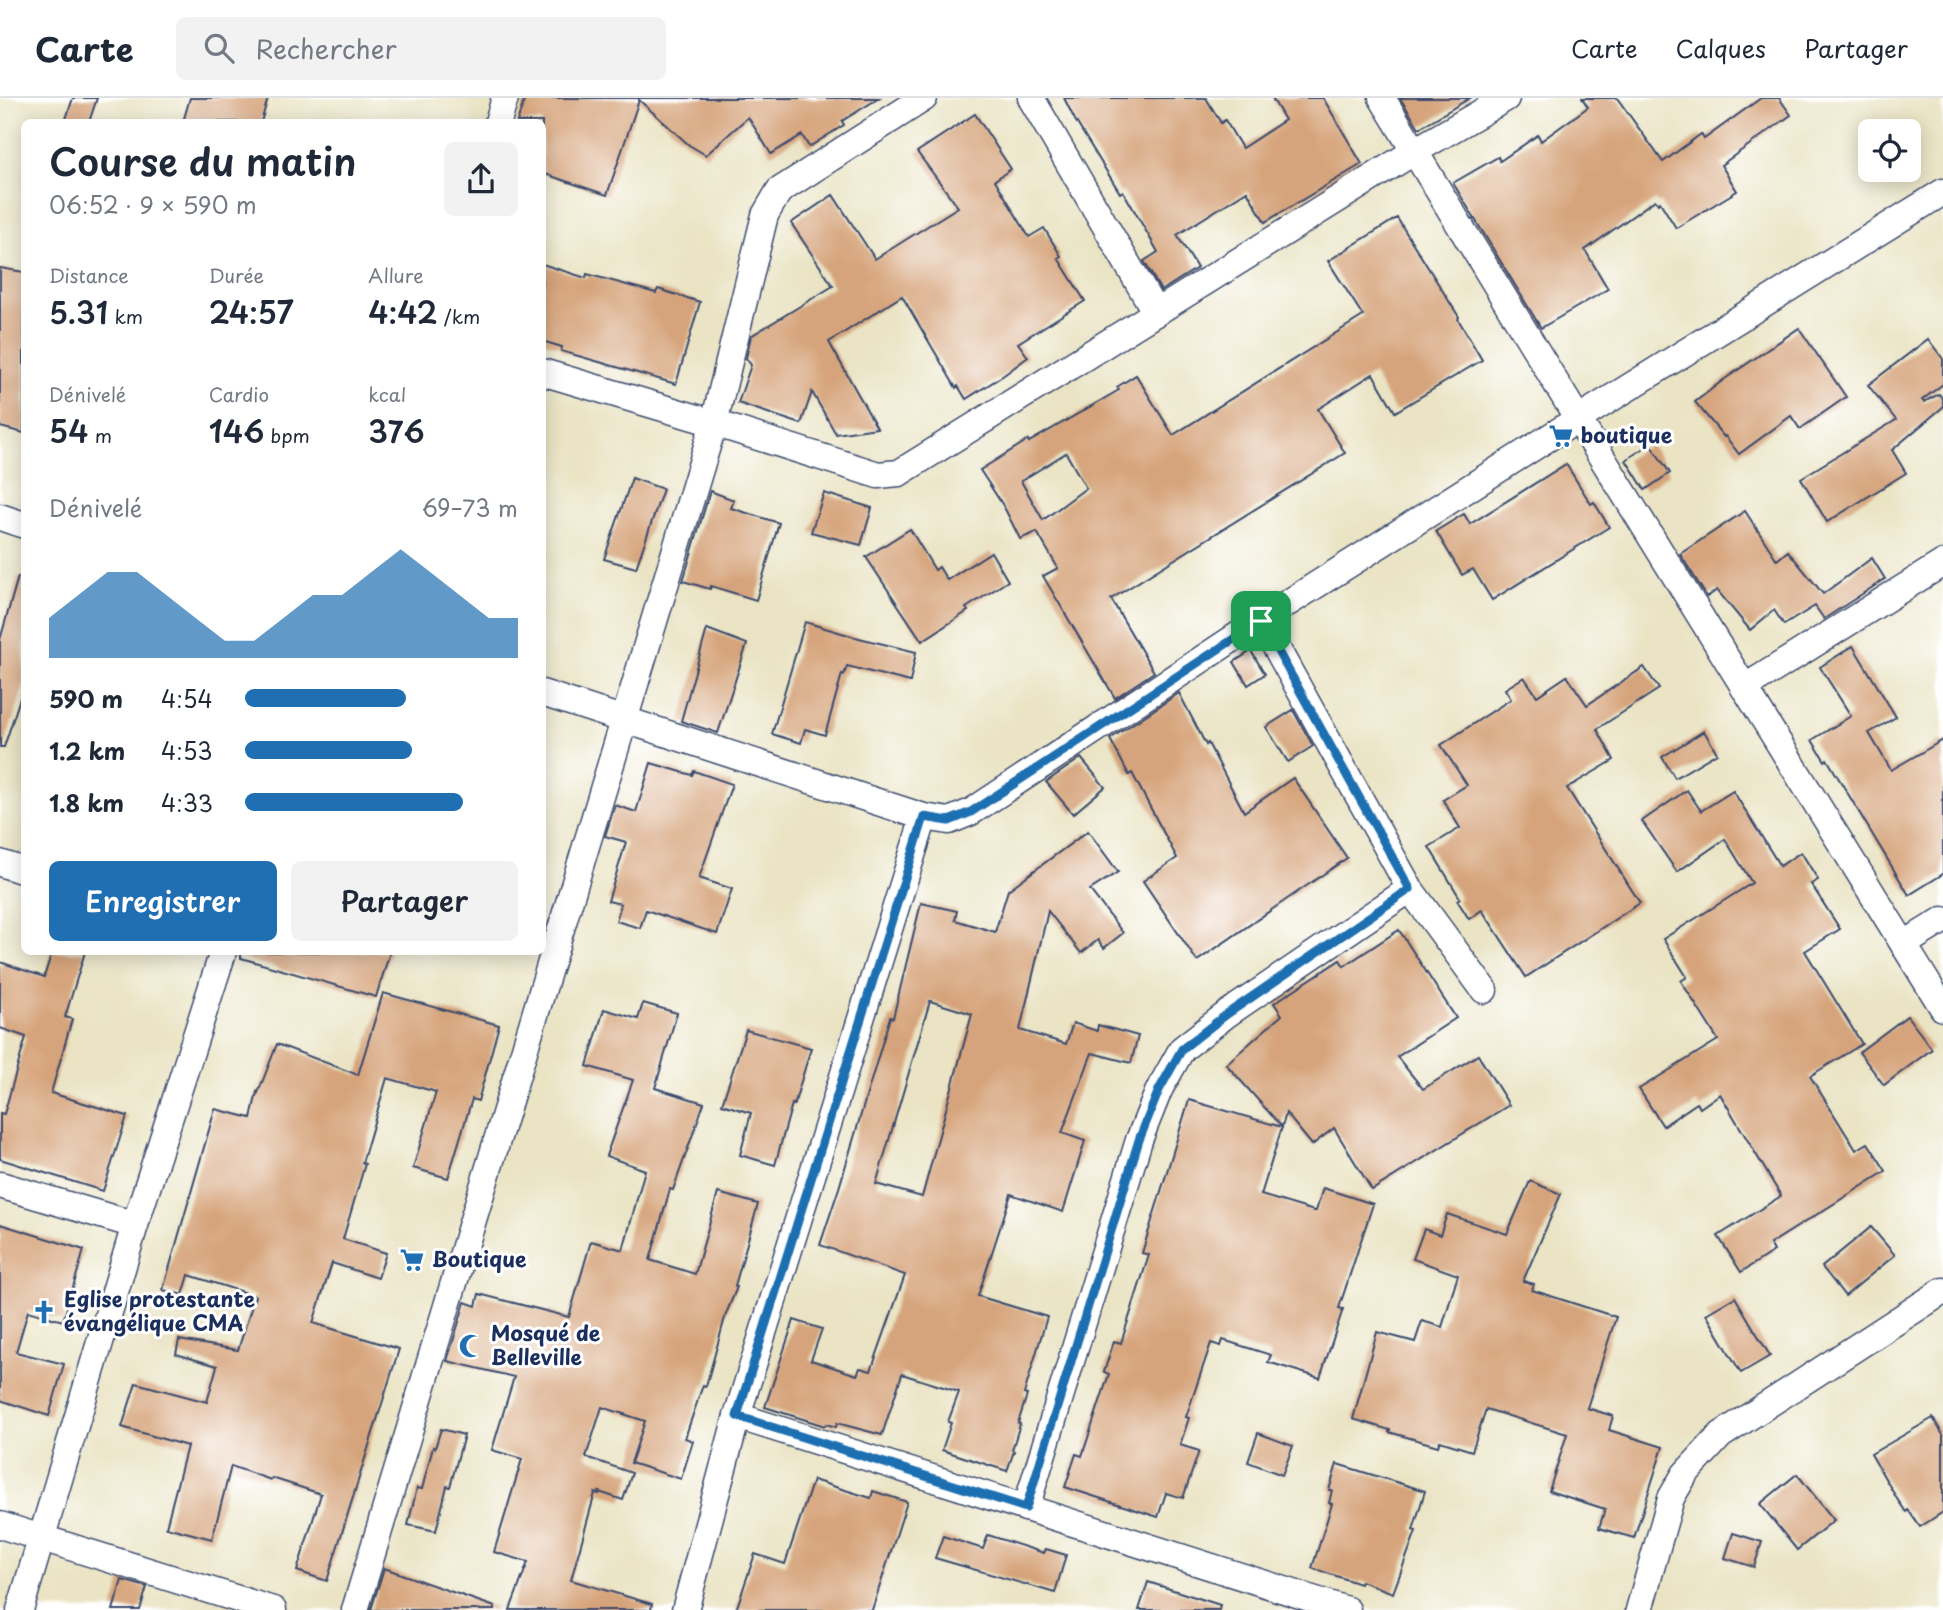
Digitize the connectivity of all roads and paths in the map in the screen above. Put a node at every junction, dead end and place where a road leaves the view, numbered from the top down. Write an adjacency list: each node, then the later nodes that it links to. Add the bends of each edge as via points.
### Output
1 (505, 98): 6 (street)
2 (924, 98): 12 (street, via 779,191 765,215)
3 (1031, 98): 9 (street)
4 (1382, 98): 7 (street)
5 (1506, 98): 7 (street)
6 (499, 119)
7 (1415, 151): 9 (street); 11 (street)
8 (1943, 192): 11 (street)
9 (1156, 313): 12 (street, via 899,473 878,475)
10 (546, 373): 12 (street)
11 (1578, 419): 16 (street); 17 (street)
12 (714, 423): 19 (street)
13 (0, 517): 14 (street)
14 (21, 524)
15 (1943, 563): 17 (street)
16 (1261, 621): 20 (street, via 971,812 949,821); 23 (street)
17 (1744, 688): 25 (street)
18 (546, 694): 19 (street)
19 (624, 720): 20 (street); 38 (street)
20 (924, 817): 32 (street)
21 (0, 863): 22 (street)
22 (21, 870)
23 (1410, 889): 27 (street); 33 (street, via 1182,1049 1139,1140)
24 (1943, 920): 25 (street)
25 (1904, 944): 28 (street)
26 (222, 955): 30 (street)
27 (1484, 990)
28 (1943, 1008)
29 (0, 1185): 30 (street)
30 (135, 1226): 35 (street)
31 (1943, 1291): 41 (street, via 1721,1435 1685,1474 1671,1498)
32 (737, 1416): 33 (street); 39 (street)
33 (1026, 1508): 40 (street)
34 (0, 1525): 35 (street)
35 (41, 1538): 36 (street); 37 (street)
36 (20, 1610)
37 (273, 1610)
38 (355, 1610)
39 (685, 1610)
40 (1347, 1610)
41 (1639, 1610)

